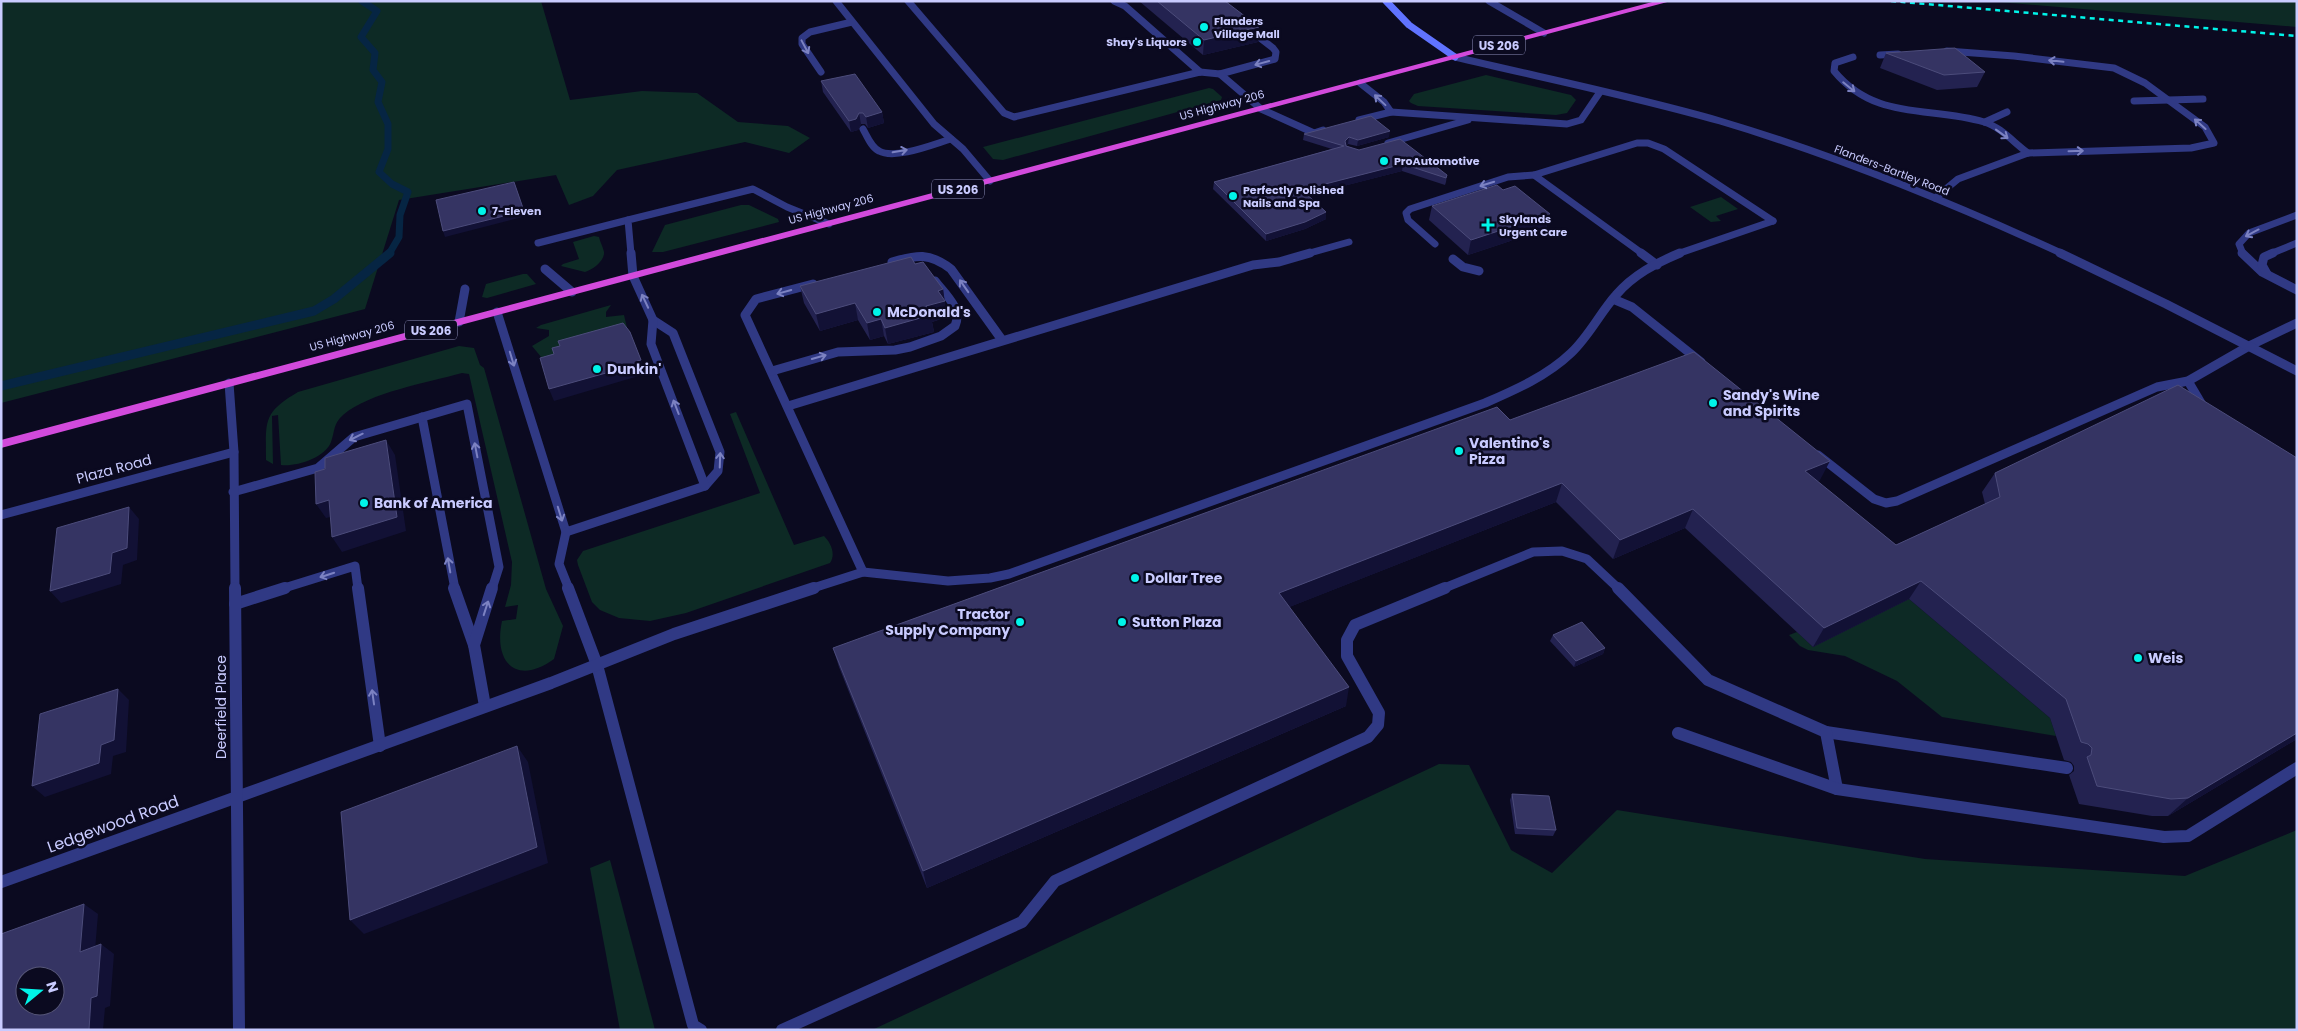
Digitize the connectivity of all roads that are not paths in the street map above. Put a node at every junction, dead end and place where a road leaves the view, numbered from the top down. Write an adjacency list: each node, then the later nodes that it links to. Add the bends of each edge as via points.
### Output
1 (836, 1): 7 (street)
2 (908, 1): 16 (street, via 1010,116 1023,116)
3 (1114, 1): 16 (street, via 1125,6)
4 (1386, 1): 13 (main road, via 1409,25)
5 (1489, 1): 9 (street)
6 (1667, 1): 9 (highway, US Highway 206 / US 206)
7 (852, 22): 15 (street, one-way to 15, via 810,32 802,38 802,44); 31 (street, via 934,124)
8 (1241, 23): 17 (street, one-way to 17, via 1269,44 1276,56)
9 (1544, 33): 13 (highway, US Highway 206 / US 206)
10 (1941, 51): 21 (street, one-way to 10, via 2136,78 2102,66)
11 (1907, 53): 12 (street)
12 (1880, 55)
13 (1455, 57): 18 (highway, US Highway 206 / US 206); 19 (street, Flanders-Bartley Road)
14 (1853, 57): 28 (street, one-way to 28, via 1838,61 1834,71 1844,83 1867,98 1886,105)
15 (821, 72)
16 (1200, 72): 17 (street)
17 (1220, 74): 23 (street)
18 (1360, 82): 23 (highway, US Highway 206 / US 206); 24 (street, one-way to 18)
19 (1600, 92): 26 (street, via 1585,116 1573,124); 36 (street, Flanders-Bartley Road, via 1760,134)
20 (2203, 99): 21 (street)
21 (2168, 100): 22 (street); 33 (street, one-way to 21, via 2191,148 2214,143 2204,126)
22 (2134, 101)
23 (1261, 109): 29 (street, via 1315,135); 35 (highway, US Highway 206 / US 206)
24 (1391, 112): 26 (street); 27 (street)
25 (2007, 112): 28 (street)
26 (1474, 118): 32 (street)
27 (1352, 122)
28 (1986, 122): 33 (street, one-way to 33)
29 (1333, 127)
30 (863, 129): 31 (street, one-way to 31, via 878,150 885,153)
31 (951, 139): 35 (street)
32 (1384, 144)
33 (2028, 153): 36 (street, via 1958,179)
34 (1534, 175): 43 (street, one-way to 43, via 1508,177 1406,212 1408,220); 47 (street); 47 (street, via 1637,143 1648,143 1664,149 1773,221 1672,256)
35 (990, 181): 39 (highway, US Highway 206 / US 206)
36 (1935, 198): 64 (street, Flanders-Bartley Road, via 2032,240)
37 (2297, 215): 52 (street, one-way to 52, via 2249,233 2239,244 2246,259)
38 (628, 220): 39 (street, via 753,189); 41 (street); 53 (street)
39 (829, 224): 53 (highway, US Highway 206 / US 206)
40 (1349, 242): 63 (street, via 1253,266)
41 (538, 243)
42 (2297, 243): 52 (street, via 2264,257 2262,265)
43 (1435, 244)
44 (917, 256): 46 (street); 48 (street); 63 (street, one-way to 44, via 952,269 934,257)
45 (1454, 259): 50 (street, via 1463,267)
46 (922, 263)
47 (1657, 265): 58 (street, via 1633,278)
48 (879, 266)
49 (545, 269): 57 (street)
50 (1479, 270)
51 (928, 271): 66 (street, one-way to 51, via 836,352 896,350 945,334 959,318)
52 (2267, 274): 56 (street)
53 (633, 276): 57 (highway, US Highway 206 / US 206); 60 (street, one-way to 53)
54 (822, 281): 66 (street, one-way to 66, via 756,299 745,314)
55 (465, 289): 61 (street)
56 (2297, 290)
57 (572, 292): 59 (highway, US Highway 206 / US 206)
58 (1613, 299): 65 (street, via 1632,307); 80 (street, via 1571,353 1538,377 1485,403 1009,574 948,581)
59 (497, 312): 61 (highway, US Highway 206 / US 206); 79 (street, one-way to 79)
60 (654, 320): 76 (street, one-way to 60, via 651,344); 76 (street, one-way to 60, via 719,472 720,452 673,333)
61 (459, 322): 69 (highway, US Highway 206 / US 206)
62 (2297, 323): 64 (street)
63 (1002, 340): 70 (street)
64 (2249, 346): 67 (street, Flanders-Bartley Road); 68 (street)
65 (1708, 368)
66 (772, 371): 70 (street)
67 (2297, 371)
68 (2188, 381): 71 (street); 74 (street, via 2157,386 1886,503 1874,499)
69 (229, 383): 73 (highway, US Highway 206 / US 206); 75 (street, Deerfield Place)
70 (788, 406): 80 (street)
71 (2208, 414)
72 (422, 417): 77 (street, one-way to 77, via 354,437 318,468); 82 (street, one-way to 72, via 452,582); 82 (street, one-way to 72, via 499,568 467,404)
73 (1, 444)
74 (1808, 447)
75 (234, 452): 77 (street, Deerfield Place); 78 (street, Plaza Road)
76 (705, 486): 79 (street)
77 (233, 492): 81 (street, Deerfield Place)
78 (1, 515)
79 (566, 532): 83 (street, via 559,564)
80 (863, 572): 83 (street, Ledgewood Road, via 674,634)
81 (236, 604): 87 (street, one-way to 81, via 355,566); 91 (street, Deerfield Place)
82 (474, 645): 84 (street)
83 (596, 665): 84 (street, Ledgewood Road); 94 (street, via 693,1025)
84 (485, 706): 87 (street, Ledgewood Road)
85 (1826, 732): 88 (street); 90 (street); 95 (street, via 1708,680 1587,559 1562,551 1533,552 1355,625 1349,632 1345,651 1380,713 1378,727 1368,737 1054,880 1022,922)
86 (1678, 733): 90 (street)
87 (380, 746): 91 (street, Ledgewood Road)
88 (2067, 768)
89 (2297, 768): 90 (street, via 2188,836 2177,838)
90 (1837, 789)
91 (237, 797): 92 (street, Ledgewood Road); 93 (street, Deerfield Place)
92 (1, 882)
93 (240, 1030)
94 (701, 1030)
95 (782, 1030)

